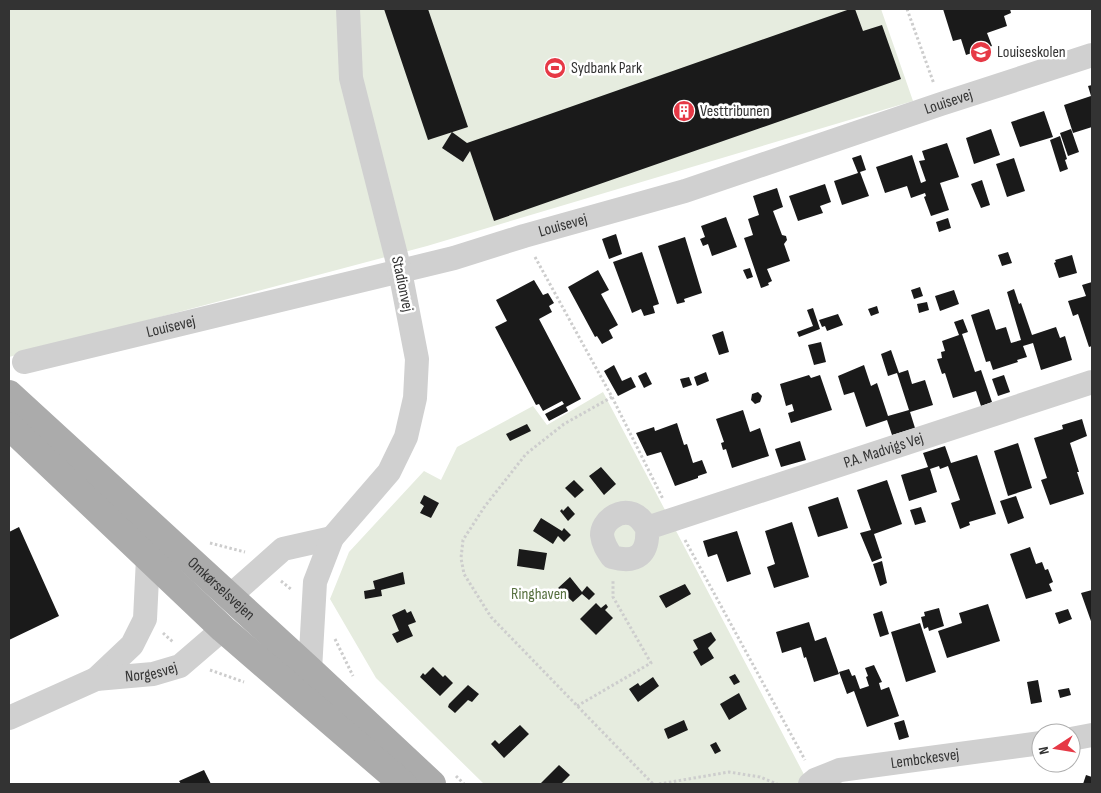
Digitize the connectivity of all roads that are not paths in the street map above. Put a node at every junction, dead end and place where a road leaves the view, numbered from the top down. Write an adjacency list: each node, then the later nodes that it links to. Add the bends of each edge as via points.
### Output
1 (348, 9): 3 (street, Stadionvej, via 351,78)
2 (1092, 55): 3 (street, Louisevej, via 685,191)
3 (400, 271): 4 (street, Louisevej); 9 (street, Stadionvej, via 417,359 415,398 406,437 389,472)
4 (24, 362)
5 (1092, 382): 8 (street, P.A. Madvigs Vej)
6 (9, 394): 11 (main road, Omkørselsvejen)
7 (9, 426): 10 (main road, Omkørselsvejen)
8 (648, 528): 8 (street, via 641,519 621,512 608,520 602,534 605,547 612,557 624,560 637,557 645,549)
9 (332, 538): 11 (street, via 284,549); 13 (street, Stadionvej, via 315,582)
10 (148, 558): 12 (main road, Omkørselsvejen); 14 (street, Norgesvej, via 145,619 132,644)
11 (230, 596): 13 (main road, Omkørselsvejen)
12 (223, 629): 14 (street, Norgesvej, via 180,666 152,674); 17 (main road, Omkørselsvejen)
13 (310, 670): 18 (main road, Omkørselsvejen)
14 (96, 679): 15 (street, Norgesvej)
15 (9, 718)
16 (1031, 744): 19 (street, Lembckesvej, via 840,770)
17 (403, 784)
18 (432, 784)
19 (810, 784)

